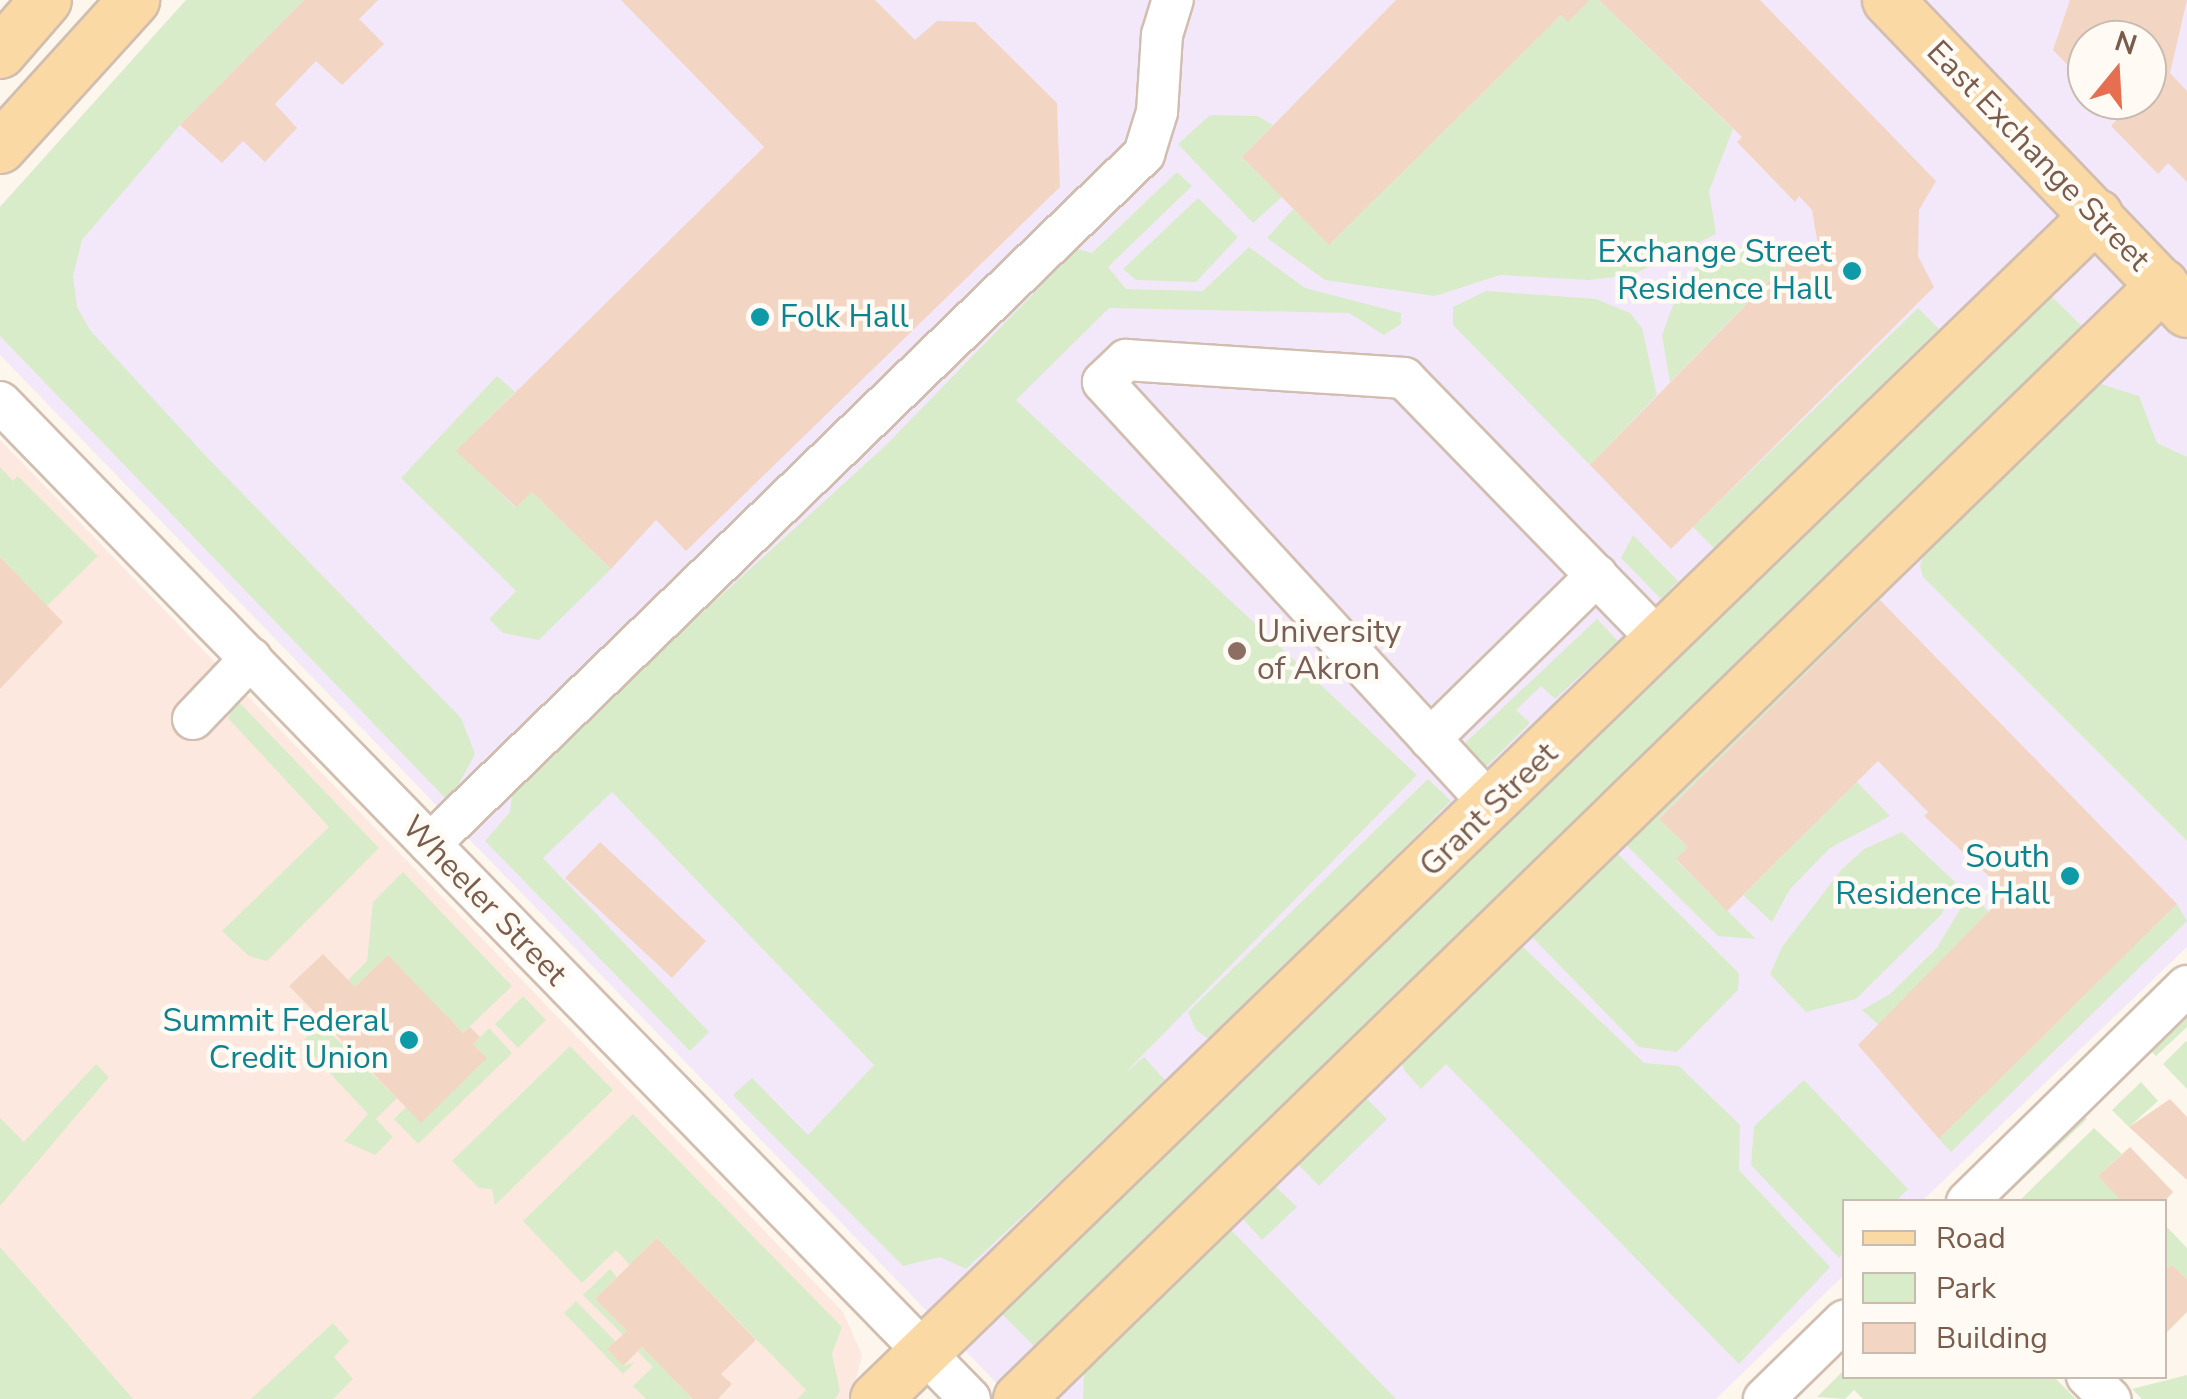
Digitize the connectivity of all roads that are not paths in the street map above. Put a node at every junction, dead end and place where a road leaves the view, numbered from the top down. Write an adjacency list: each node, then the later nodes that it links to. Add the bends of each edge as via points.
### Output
1 (46, 0): 5 (main road)
2 (134, 0): 6 (main road)
3 (1173, 0): 16 (street, via 1162,34 1157,112 1144,154)
4 (1888, 0): 7 (main road, East Exchange Street)
5 (0, 53)
6 (0, 148)
7 (2097, 215): 8 (main road, East Exchange Street); 11 (main road, Grant Street)
8 (2175, 298): 24 (main road)
9 (0, 402): 12 (street, Wheeler Street)
10 (1597, 575): 11 (street); 14 (street); 14 (street, via 1404,378 1126,360 1103,382)
11 (1662, 643): 15 (main road, Grant Street)
12 (251, 658): 13 (street); 16 (street, Wheeler Street)
13 (192, 719)
14 (1430, 739): 15 (street)
15 (1493, 807): 20 (main road, Grant Street)
16 (430, 844): 20 (street, Wheeler Street)
17 (2187, 986): 18 (street)
18 (1971, 1199)
19 (1842, 1323): 25 (street)
20 (924, 1352): 22 (main road, Grant Street); 23 (street, Wheeler Street)
21 (2090, 1379): 26 (street)
22 (876, 1399)
23 (970, 1399)
24 (1019, 1399)
25 (1764, 1399)
26 (2110, 1399)

